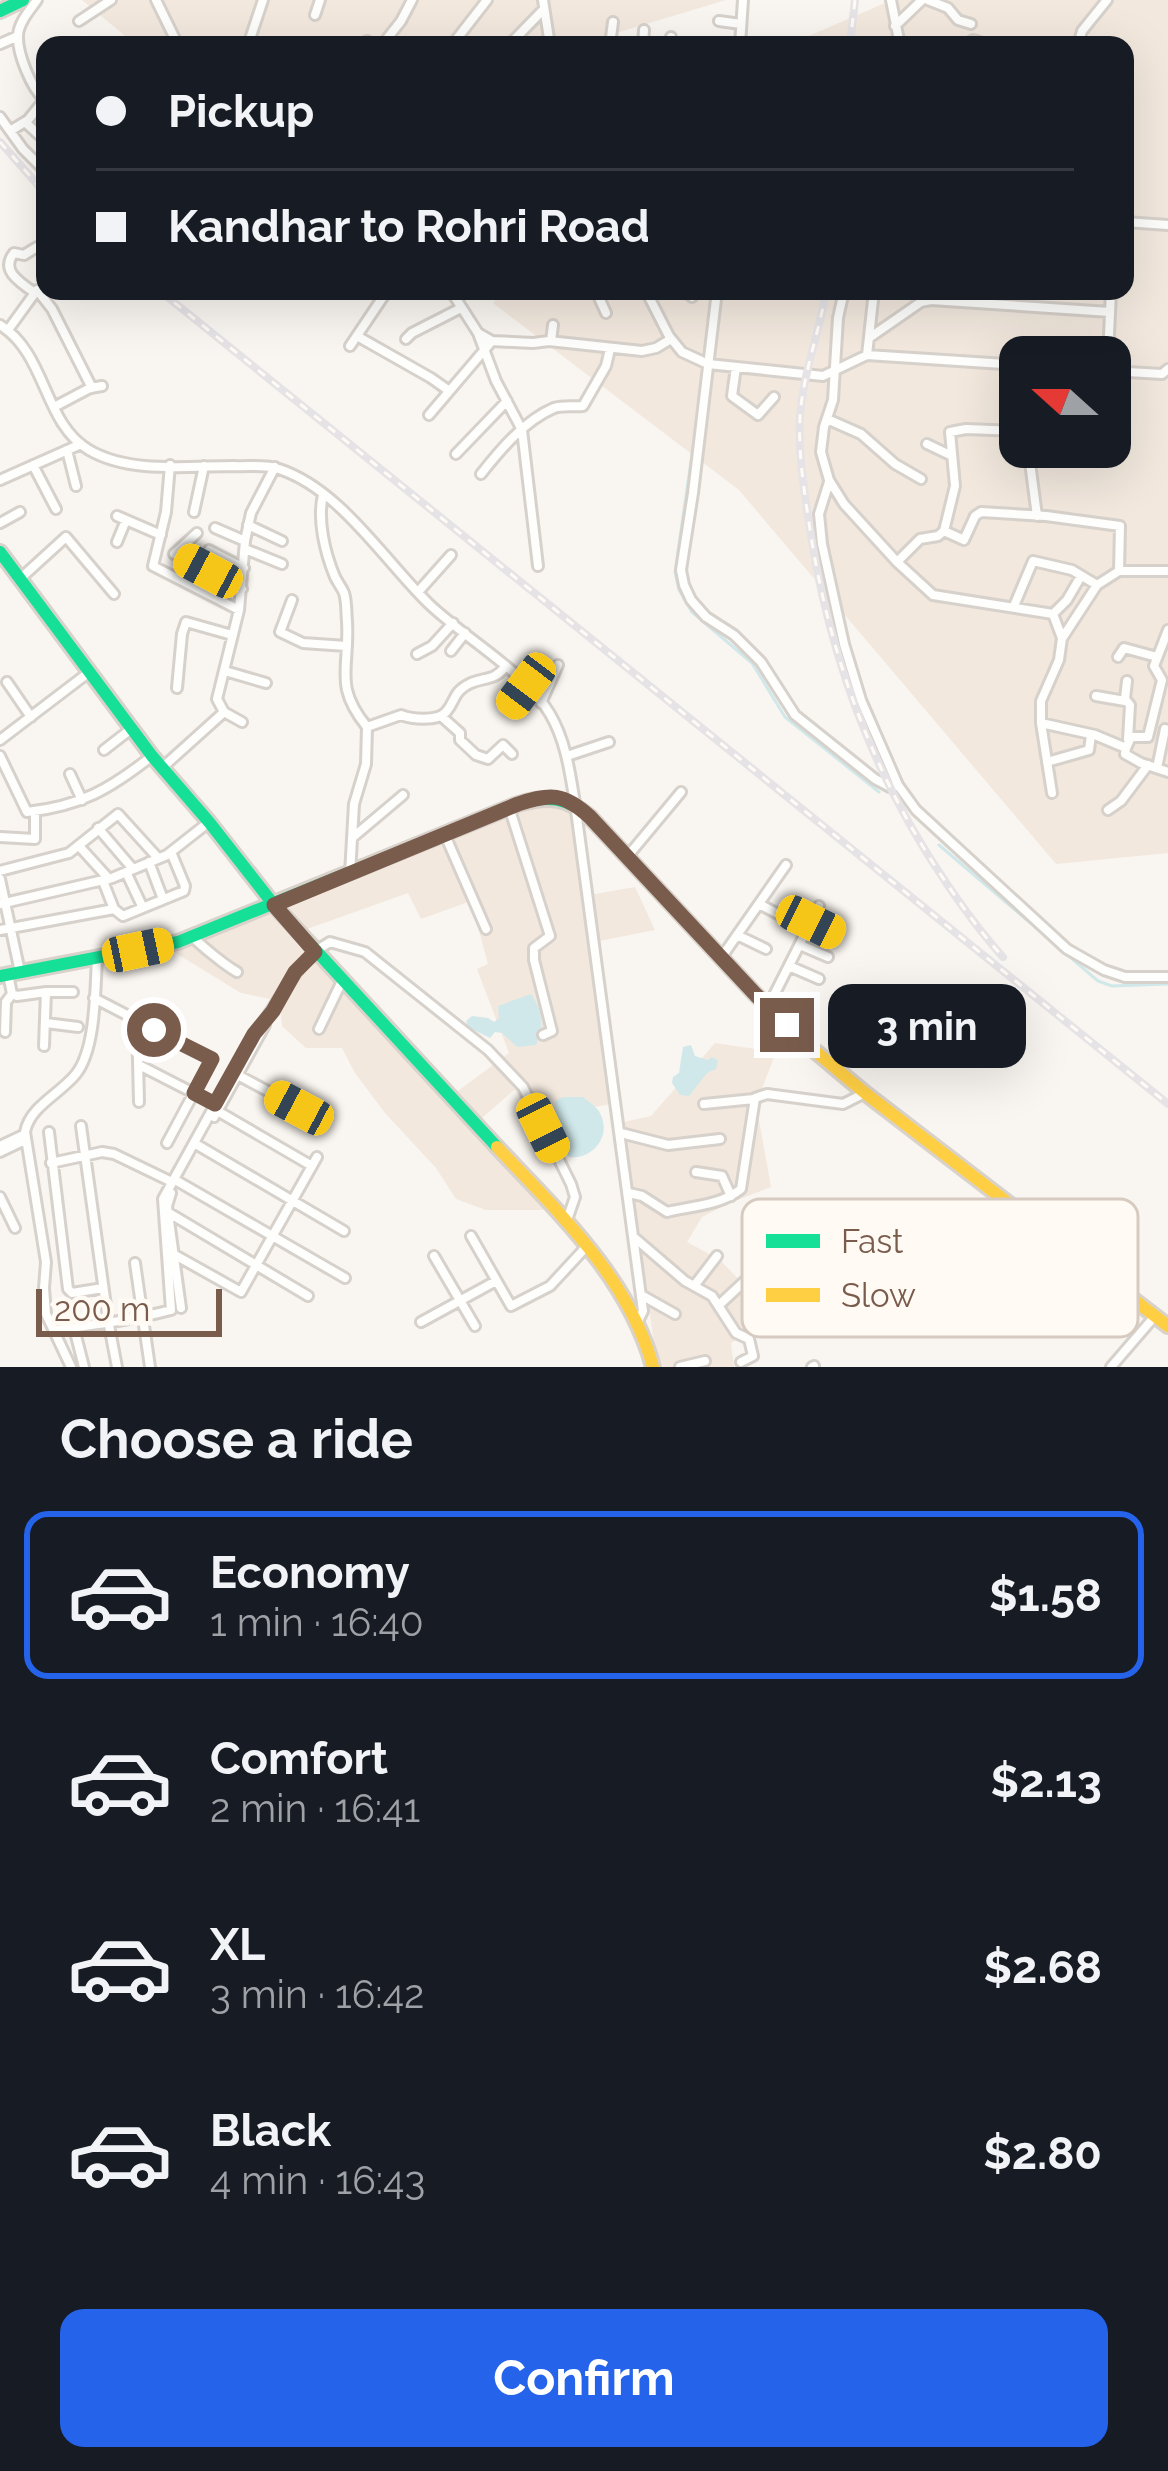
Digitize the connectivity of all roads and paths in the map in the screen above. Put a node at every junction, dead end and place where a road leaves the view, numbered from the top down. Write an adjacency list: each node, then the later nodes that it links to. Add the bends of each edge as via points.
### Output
1 (23, 0): 14 (street)
2 (38, 0): 23 (street)
3 (111, 0): 16 (street)
4 (156, 0): 24 (street)
5 (263, 0): 25 (street)
6 (320, 0): 15 (street)
7 (412, 0): 26 (street)
8 (487, 0): 27 (street)
9 (743, 0): 19 (street)
10 (891, 0): 21 (street)
11 (925, 0): 20 (street); 21 (street)
12 (1107, 0): 34 (street)
13 (544, 4): 28 (street); 29 (street)
14 (0, 11)
15 (315, 15)
16 (79, 21)
17 (718, 21): 19 (street)
18 (613, 22): 30 (street)
19 (739, 24): 32 (street)
20 (971, 24)
21 (896, 26): 33 (street)
22 (644, 30): 31 (street)
23 (18, 36): 35 (street); 36 (street)
24 (174, 36)
25 (251, 36)
26 (387, 36)
27 (459, 36)
28 (516, 36)
29 (549, 36)
30 (611, 36)
31 (644, 36)
32 (740, 36)
33 (898, 36)
34 (1081, 36)
35 (0, 44)
36 (36, 93)
37 (36, 109): 39 (street)
38 (0, 117): 40 (street)
39 (25, 122): 40 (street); 41 (street)
40 (10, 131): 42 (street)
41 (36, 132)
42 (36, 160)
43 (1134, 222): 44 (street)
44 (1168, 224)
45 (36, 248): 46 (street, via 3,262 4,272)
46 (34, 293): 64 (street)
47 (45, 300): 86 (street, via 97,387)
48 (381, 300): 66 (street)
49 (456, 300): 60 (street)
50 (600, 300): 62 (street)
51 (651, 300): 70 (street)
52 (715, 300): 77 (street)
53 (842, 300): 80 (street)
54 (873, 300): 68 (street)
55 (916, 300): 59 (street)
56 (931, 300): 59 (street)
57 (990, 300): 61 (street)
58 (1111, 300): 61 (street)
59 (916, 306): 68 (street)
60 (461, 308): 65 (street); 69 (street)
61 (1110, 312): 67 (street)
62 (606, 313)
63 (553, 325): 72 (street)
64 (4, 327): 86 (street)
65 (478, 333): 71 (street); 75 (street)
66 (356, 336): 73 (street); 83 (street)
67 (1109, 336)
68 (869, 338): 76 (street)
69 (406, 339)
70 (671, 339): 74 (street, via 642,351); 77 (street)
71 (492, 341): 72 (street); 75 (street)
72 (551, 341): 74 (street)
73 (350, 346)
74 (610, 349): 89 (street, via 584,406 559,406)
75 (483, 351): 83 (street); 85 (street)
76 (867, 355): 78 (street); 80 (street)
77 (705, 363): 79 (street); 186 (street, via 684,585 706,617 761,662 795,715 874,779)
78 (999, 364)
79 (736, 367): 80 (street, via 823,376); 84 (street, via 732,396 758,415)
80 (835, 369): 88 (street)
81 (1168, 369): 82 (street)
82 (1131, 372)
83 (448, 391): 87 (street)
84 (774, 397)
85 (507, 401): 89 (street); 94 (street)
86 (54, 407): 91 (street)
87 (429, 415)
88 (827, 419): 102 (street); 104 (street, via 821,452)
89 (522, 430): 101 (street); 125 (street)
90 (999, 430): 95 (street, via 950,432)
91 (80, 444): 93 (street); 97 (street, via 125,463)
92 (927, 444): 95 (street)
93 (67, 450): 96 (street); 105 (street)
94 (456, 454)
95 (952, 456): 114 (street, via 955,486)
96 (33, 465): 103 (street); 107 (street)
97 (170, 465): 98 (street); 116 (street)
98 (204, 466): 99 (street); 109 (street)
99 (275, 467): 106 (street); 112 (street)
100 (1031, 468): 110 (street)
101 (481, 474)
102 (920, 479)
103 (0, 480)
104 (829, 480): 123 (street); 186 (street, via 819,514 844,644)
105 (76, 486)
106 (322, 495): 133 (street); 146 (street, via 324,540 345,595)
107 (56, 509)
108 (20, 512): 111 (street)
109 (194, 512)
110 (1037, 516): 114 (street, via 978,513 964,540); 127 (street, via 1120,526)
111 (0, 524)
112 (248, 526): 117 (street); 119 (street)
113 (215, 528): 119 (street)
114 (944, 531): 123 (street, via 920,539)
115 (196, 533): 132 (street, via 174,554)
116 (161, 535): 118 (street, via 121,518); 139 (street, via 153,566)
117 (283, 541)
118 (117, 542)
119 (245, 545): 124 (street); 126 (street)
120 (209, 550): 126 (street)
121 (0, 553): 130 (street)
122 (451, 556): 133 (street)
123 (897, 562): 137 (street, via 933,595)
124 (282, 564)
125 (538, 566)
126 (244, 568): 132 (street)
127 (1119, 571): 128 (street); 131 (street)
128 (1168, 572)
129 (1081, 575): 131 (street); 135 (street); 137 (street, via 1033,561)
130 (20, 579): 134 (street, via 66,537); 154 (street)
131 (1096, 585): 138 (street)
132 (242, 589): 139 (street)
133 (418, 592): 141 (street)
134 (114, 594)
135 (1068, 598): 138 (street); 140 (street)
136 (292, 600): 146 (street, via 280,632)
137 (1014, 606): 140 (street)
138 (1083, 607): 145 (street)
139 (239, 610): 144 (street)
140 (1053, 614): 145 (street)
141 (453, 623): 143 (street); 148 (street)
142 (1168, 630): 150 (street)
143 (465, 633): 147 (street); 152 (street)
144 (232, 635): 153 (street); 159 (street, via 186,622)
145 (1062, 638): 168 (street)
146 (346, 646): 169 (street, via 343,680)
147 (451, 651)
148 (417, 654)
149 (1118, 657): 150 (street, via 1124,648)
150 (1156, 658): 175 (street, via 1162,680 1148,737)
151 (558, 665): 162 (street)
152 (505, 668): 158 (street); 165 (street, via 463,688)
153 (225, 670): 157 (street); 164 (street, via 218,699)
154 (88, 673): 166 (street); 170 (street)
155 (1127, 681): 161 (street)
156 (7, 682): 166 (street)
157 (266, 683)
158 (526, 686): 162 (street); 163 (street)
159 (176, 688)
160 (1096, 696): 161 (street)
161 (1125, 701): 175 (street)
162 (541, 703): 180 (street)
163 (508, 710)
164 (224, 712): 167 (street); 183 (street)
165 (441, 716): 169 (street, via 401,715); 177 (street, via 476,755 488,759 503,745)
166 (31, 717): 173 (street)
167 (242, 722)
168 (1041, 723): 172 (street); 181 (street)
169 (367, 728): 199 (street)
170 (131, 729): 176 (street); 179 (street)
171 (1165, 729): 182 (street)
172 (1091, 734): 175 (street); 181 (street, via 1089,749)
173 (0, 740)
174 (609, 742): 180 (street)
175 (1127, 743): 182 (street, via 1127,755)
176 (104, 750)
177 (512, 754)
178 (0, 756): 194 (street, via 27,812)
179 (152, 756): 183 (street); 190 (street)
180 (567, 756): 191 (street)
181 (1047, 762): 188 (street)
182 (1152, 767): 184 (street); 193 (street)
183 (162, 768): 195 (street)
184 (1168, 772)
185 (70, 774): 190 (street)
186 (898, 785): 232 (street, via 916,811 1067,949 1125,977)
187 (681, 792): 202 (street)
188 (1052, 793)
189 (403, 795): 199 (street)
190 (82, 800): 194 (street)
191 (574, 802): 192 (street, via 539,796); 202 (street); 258 (street)
192 (508, 808): 197 (street); 245 (street, via 550,935 534,960 552,1030)
193 (1108, 810)
194 (35, 812): 198 (street, via 34,839)
195 (209, 822): 201 (street); 212 (street)
196 (98, 828): 200 (street); 203 (street, via 118,814); 205 (street)
197 (445, 833): 206 (street); 219 (street)
198 (0, 837)
199 (351, 838): 206 (street)
200 (79, 846): 207 (street); 208 (street)
201 (171, 852): 203 (street); 209 (street, via 185,889)
202 (628, 857): 227 (street)
203 (154, 860): 205 (street); 209 (street)
204 (786, 865): 211 (street)
205 (130, 870): 208 (street); 214 (street)
206 (350, 874): 212 (street)
207 (0, 875): 210 (street)
208 (106, 880): 210 (street); 215 (street)
209 (163, 899): 214 (street)
210 (2, 904): 218 (street)
211 (759, 904): 216 (street); 221 (street)
212 (274, 905): 222 (street); 225 (street)
213 (819, 906): 217 (street)
214 (142, 908): 215 (street, via 123,916)
215 (114, 909): 218 (street)
216 (793, 922)
217 (811, 922): 220 (street); 223 (street)
218 (5, 929): 231 (street)
219 (486, 929)
220 (836, 933)
221 (737, 935): 224 (street); 227 (street)
222 (192, 936): 228 (street); 230 (street)
223 (800, 944): 226 (street); 229 (street)
224 (766, 949)
225 (315, 952): 234 (street); 248 (street, via 254,1034); 272 (street, via 331,942 365,952 506,1067 571,1184)
226 (828, 957)
227 (721, 958): 239 (street)
228 (98, 959): 231 (street); 238 (street)
229 (789, 966): 233 (street); 239 (street)
230 (237, 972)
231 (10, 974): 237 (street)
232 (1168, 977)
233 (819, 979)
234 (343, 981): 243 (street); 272 (street)
235 (46, 992): 236 (street); 237 (street); 241 (street)
236 (73, 992)
237 (12, 994): 244 (street)
238 (94, 998): 240 (street); 304 (street, via 79,1072 28,1119 25,1132 46,1314)
239 (768, 1007): 250 (street)
240 (137, 1021): 247 (street); 249 (street, via 212,1059)
241 (46, 1023): 242 (street); 246 (street)
242 (78, 1027)
243 (319, 1029)
244 (5, 1032)
245 (543, 1036)
246 (44, 1046)
247 (139, 1065): 249 (street); 252 (street)
248 (236, 1074): 254 (street); 255 (street)
249 (194, 1093): 254 (street); 260 (street)
250 (865, 1093): 251 (street, via 843,1104); 269 (street)
251 (755, 1099): 253 (street); 267 (street, via 741,1189)
252 (139, 1102)
253 (704, 1103)
254 (215, 1108): 261 (street); 270 (street, via 315,1162)
255 (299, 1108)
256 (81, 1126): 262 (street)
257 (49, 1132): 263 (street)
258 (621, 1133): 259 (street, via 668,1145); 266 (street)
259 (720, 1138)
260 (167, 1142)
261 (196, 1144): 265 (street); 270 (street)
262 (86, 1156): 263 (street); 265 (street, via 114,1154); 288 (street)
263 (51, 1163): 288 (street, via 68,1289)
264 (696, 1172): 267 (street, via 722,1176)
265 (174, 1182): 271 (street); 275 (street); 297 (street, via 161,1206 172,1308)
266 (629, 1193): 267 (street, via 667,1212); 277 (street)
267 (731, 1196)
268 (0, 1197): 273 (street)
269 (1003, 1199)
270 (293, 1201): 274 (street); 275 (street)
271 (168, 1212): 279 (street); 283 (street)
272 (567, 1221): 278 (street)
273 (15, 1228)
274 (344, 1231)
275 (273, 1236): 283 (street); 284 (street)
276 (471, 1236): 285 (street)
277 (634, 1238): 287 (street); 290 (street)
278 (588, 1245): 285 (street, via 550,1286 511,1306); 301 (street)
279 (174, 1254): 283 (street, via 242,1292); 294 (street)
280 (434, 1256): 291 (street)
281 (717, 1256): 287 (street)
282 (135, 1263): 297 (street)
283 (257, 1265): 289 (street)
284 (345, 1278)
285 (496, 1282): 291 (street)
286 (742, 1284): 293 (street)
287 (694, 1286): 293 (street)
288 (104, 1288): 298 (street)
289 (308, 1295)
290 (641, 1295): 295 (street); 301 (street)
291 (460, 1301): 299 (street); 300 (street)
292 (1138, 1303): 296 (street)
293 (719, 1305): 305 (street)
294 (181, 1308)
295 (675, 1314)
296 (1155, 1316): 302 (street); 306 (street)
297 (143, 1318): 298 (street); 314 (street)
298 (108, 1320): 303 (street); 313 (street)
299 (421, 1322)
300 (475, 1326)
301 (635, 1326): 315 (street)
302 (1168, 1326)
303 (74, 1328): 304 (street); 312 (street)
304 (56, 1330): 311 (street)
305 (742, 1336)
306 (1138, 1336)
307 (745, 1337): 310 (street, via 752,1356)
308 (1137, 1337): 317 (street)
309 (705, 1361): 316 (street)
310 (740, 1362)
311 (71, 1367)
312 (84, 1367)
313 (117, 1367)
314 (150, 1367)
315 (653, 1367)
316 (680, 1367)
317 (1111, 1367)

